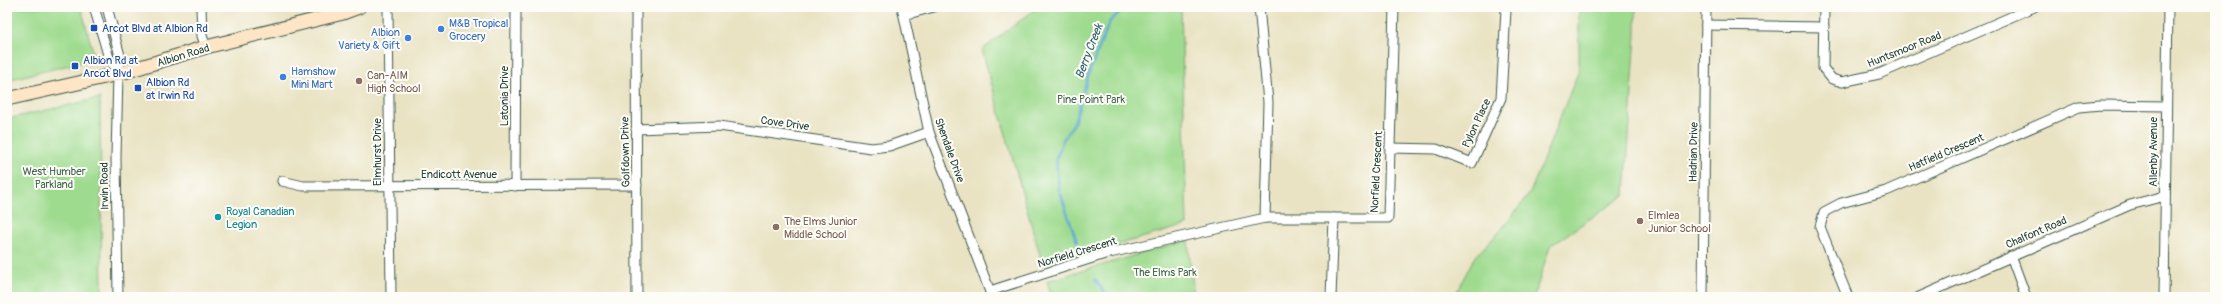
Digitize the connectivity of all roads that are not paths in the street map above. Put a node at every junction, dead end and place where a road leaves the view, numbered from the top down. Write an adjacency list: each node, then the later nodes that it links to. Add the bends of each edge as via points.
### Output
1 (94, 7): 21 (street, via 109,58)
2 (107, 7): 21 (street, Irwin Road, via 120,56)
3 (201, 7): 20 (street, via 202,36)
4 (358, 7): 15 (main road, Albion Road)
5 (388, 7): 28 (street, Elmhurst Drive)
6 (516, 7): 30 (street, Latonia Drive)
7 (636, 7): 24 (street, Golfdown Drive)
8 (934, 7): 17 (street)
9 (1259, 7): 32 (street, via 1268,102)
10 (1394, 7): 26 (street, Norfield Crescent)
11 (1706, 7): 18 (street, Hadrian Drive)
12 (1824, 7): 19 (street, Huntsmoor Road)
13 (2034, 7): 19 (street, Huntsmoor Road, via 1879,74 1842,82 1832,80 1823,68)
14 (2168, 7): 23 (street, Allenby Avenue)
15 (343, 10): 20 (main road, Albion Road)
16 (1506, 10): 26 (street, Pylon Place, via 1501,98 1472,163 1436,150)
17 (903, 11): 25 (street, Shendale Drive)
18 (1706, 25): 19 (street); 40 (street, Hadrian Drive)
19 (1824, 27)
20 (206, 47): 21 (main road, Albion Road)
21 (118, 74): 22 (main road, Albion Road); 36 (street, Irwin Road)
22 (7, 99)
23 (2166, 106): 31 (street, Allenby Avenue); 41 (street, Hatfield Crescent, via 2079,107 1886,191 1841,203 1824,212 1820,226)
24 (636, 129): 25 (street, Cove Drive, via 719,126 871,148 889,146); 29 (street, Golfdown Drive)
25 (929, 132): 35 (street, Shendale Drive)
26 (1390, 148): 33 (street, Norfield Crescent, via 1388,218)
27 (282, 181): 28 (street, Endicott Avenue, via 303,186)
28 (389, 185): 30 (street, Endicott Avenue); 37 (street, Elmhurst Drive)
29 (637, 185): 30 (street, Endicott Avenue); 38 (street, Golfdown Drive)
30 (515, 186)
31 (2165, 196): 34 (street, Chalfont Road, via 2130,204); 44 (street, Allenby Avenue)
32 (1265, 218): 33 (street, Norfield Crescent); 35 (street, Norfield Crescent, via 1105,254)
33 (1334, 218): 39 (street)
34 (2011, 256): 42 (street, Chalfont Road); 43 (street)
35 (991, 294)
36 (118, 297)
37 (391, 297)
38 (637, 297)
39 (1330, 297)
40 (1703, 297)
41 (1848, 297)
42 (1919, 297)
43 (2026, 297)
44 (2164, 297)

